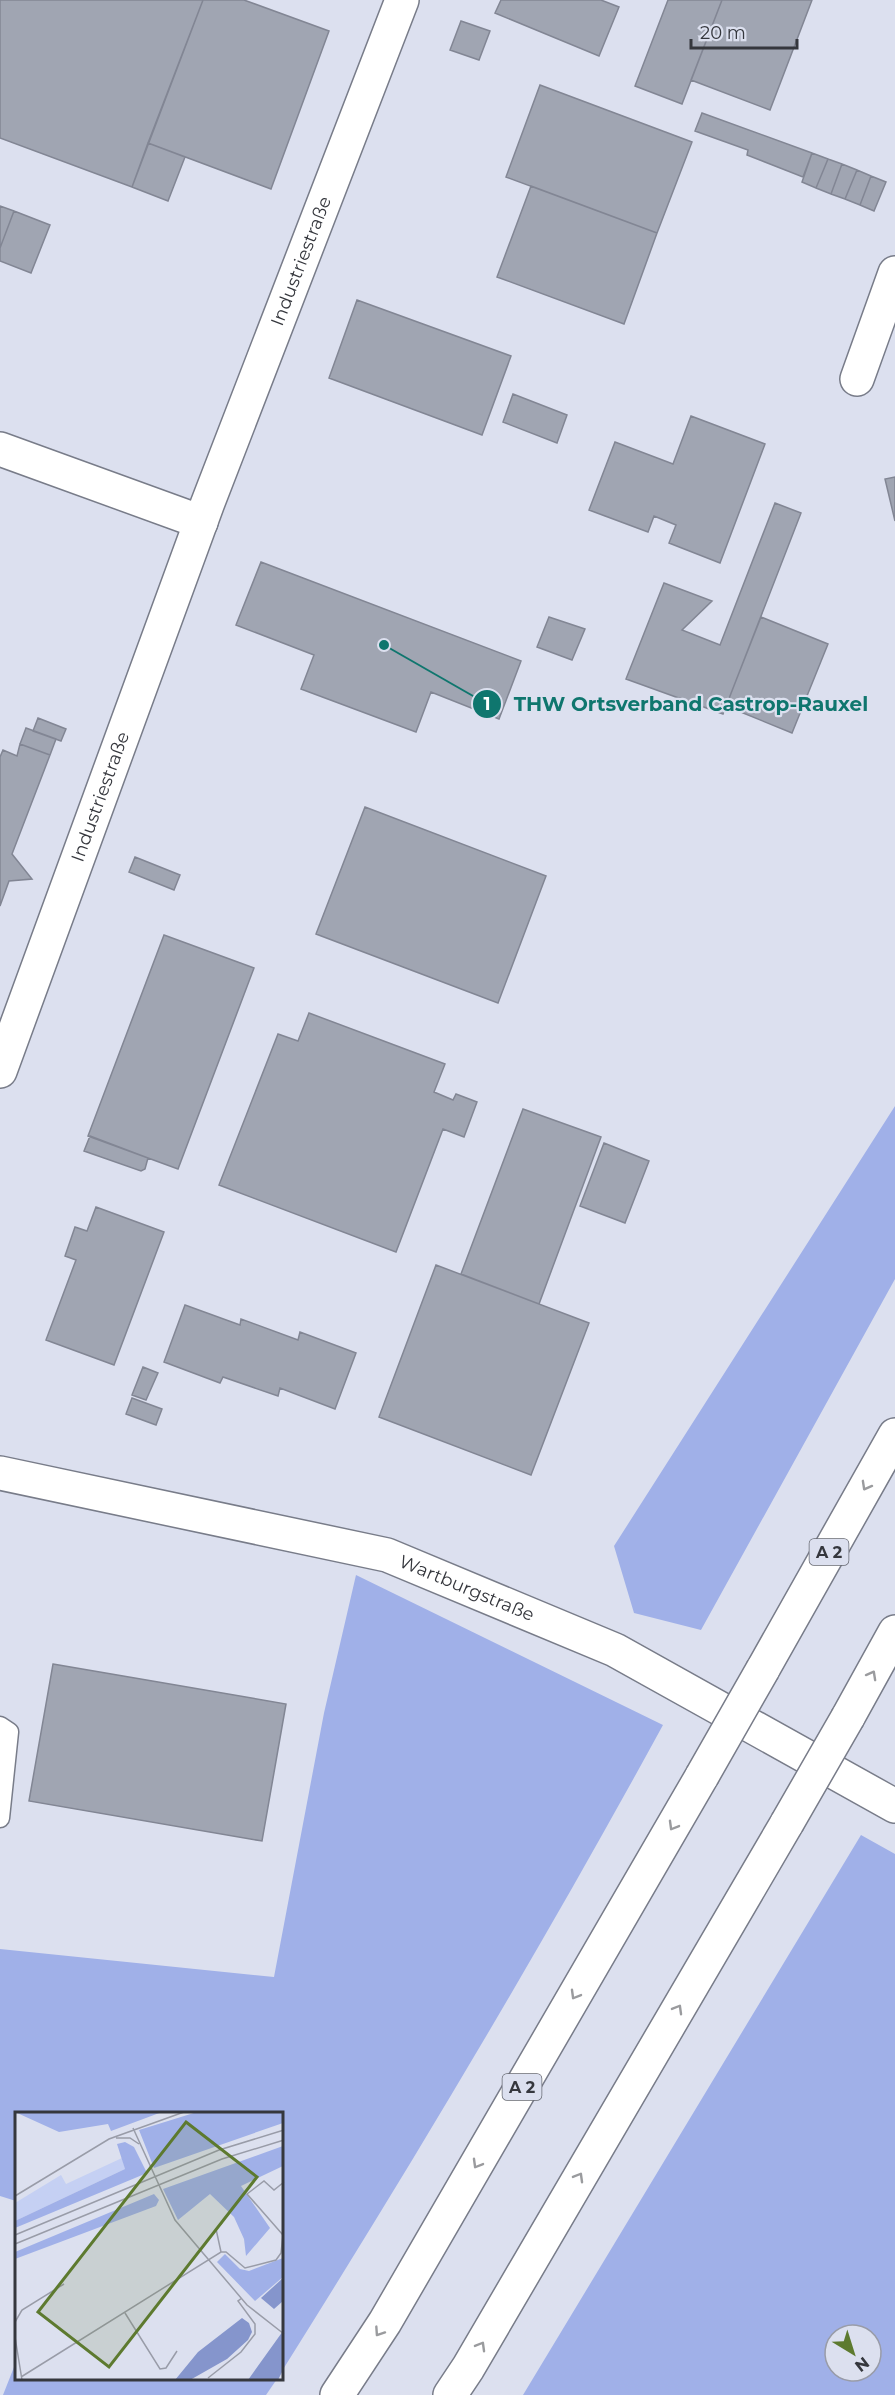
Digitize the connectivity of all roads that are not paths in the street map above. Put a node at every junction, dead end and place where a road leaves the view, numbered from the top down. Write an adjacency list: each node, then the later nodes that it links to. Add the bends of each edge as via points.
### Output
1 (402, 0): 5 (main road, Industriestraße)
2 (895, 273): 3 (main road)
3 (857, 379)
4 (0, 449): 5 (main road)
5 (201, 522): 6 (main road, Industriestraße)
6 (0, 1071)
7 (895, 1435): 13 (main road, A 2, one-way to 13, bridge, via 385,2322)
8 (0, 1473): 11 (main road, Wartburgstraße, via 387,1555 615,1650)
9 (895, 1632): 14 (main road, one-way to 9, bridge)
10 (0, 1726): 12 (lane, via 9,1732)
11 (895, 1806)
12 (0, 1818)
13 (337, 2395)
14 (450, 2395)

